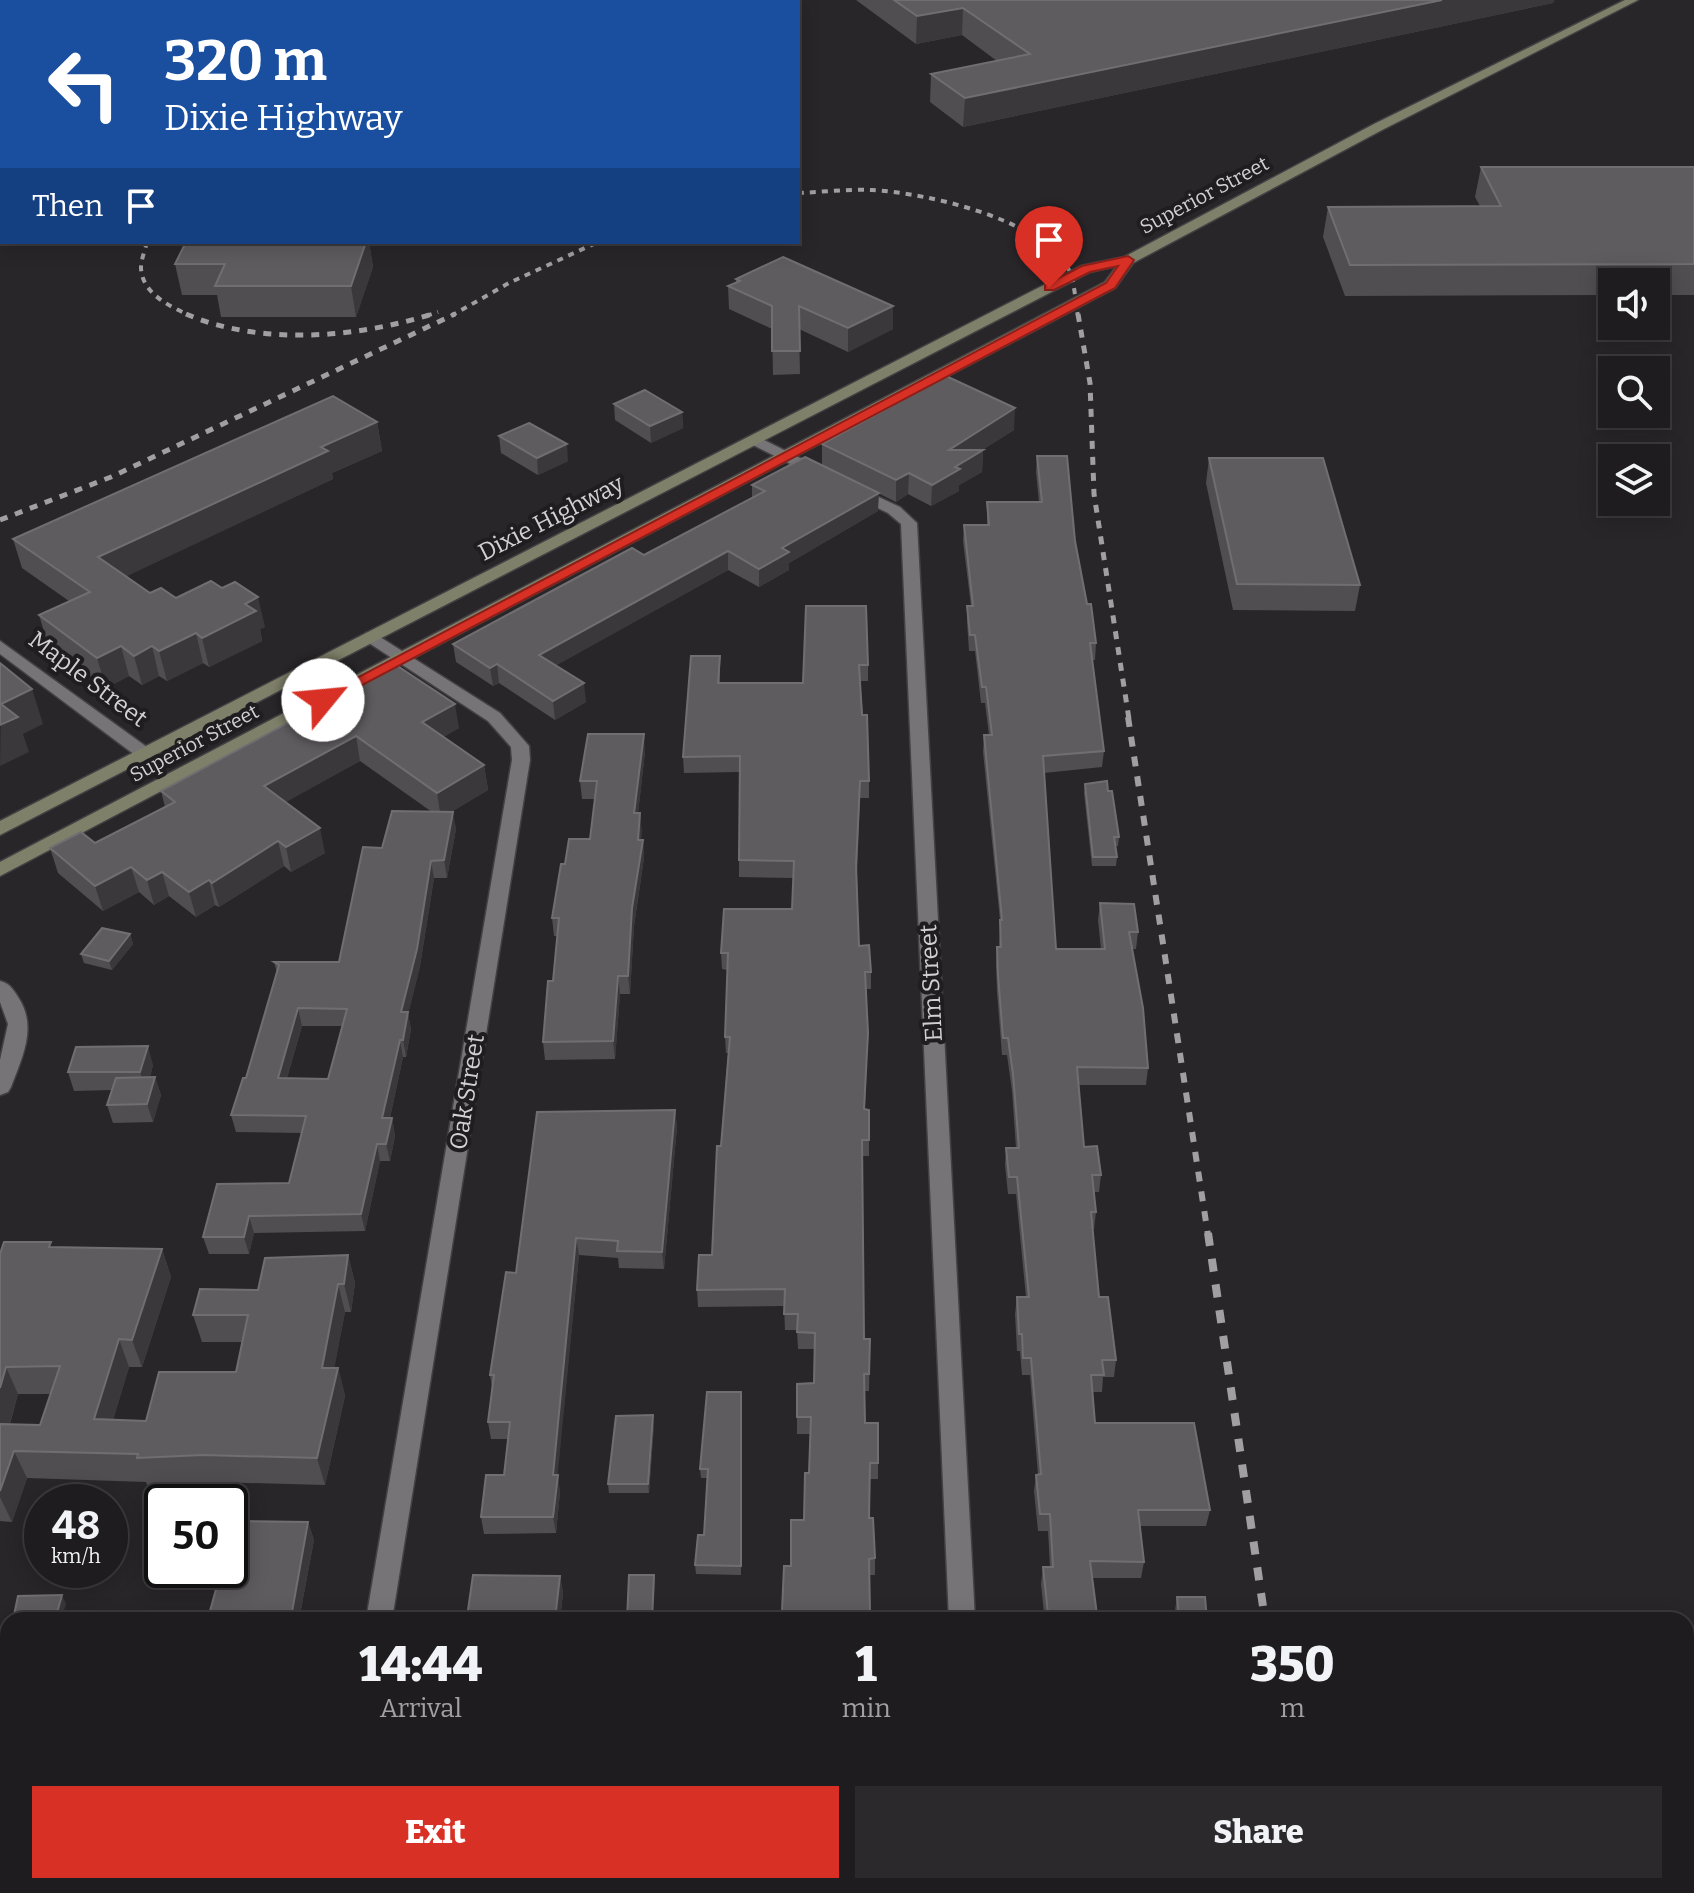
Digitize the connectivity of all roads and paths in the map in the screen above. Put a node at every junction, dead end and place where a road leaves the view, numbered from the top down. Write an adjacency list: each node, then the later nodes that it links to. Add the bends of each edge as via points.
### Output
1 (1633, 0): 2 (main road, Superior Street, via 1390,120)
2 (1128, 260): 3 (main road, Dixie Highway, via 1086,269); 4 (main road, Superior Street, via 1110,285)
3 (984, 321): 4 (main road); 5 (main road, Dixie Highway)
4 (1014, 336): 6 (main road, Superior Street)
5 (754, 440): 6 (street, Elm Street); 7 (main road, Dixie Highway)
6 (785, 457): 9 (main road, Superior Street); 16 (street, Elm Street, via 894,510 909,523)
7 (372, 637): 9 (street, Oak Street); 10 (main road, Dixie Highway)
8 (0, 646): 10 (street, Maple Street)
9 (403, 657): 12 (main road, Superior Street); 15 (street, Oak Street, via 494,717 520,746 519,780)
10 (145, 754): 11 (main road, Dixie Highway)
11 (0, 829)
12 (0, 870)
13 (0, 988): 14 (street, via 14,1003 19,1036)
14 (0, 1087)
15 (380, 1612)
16 (962, 1612)

